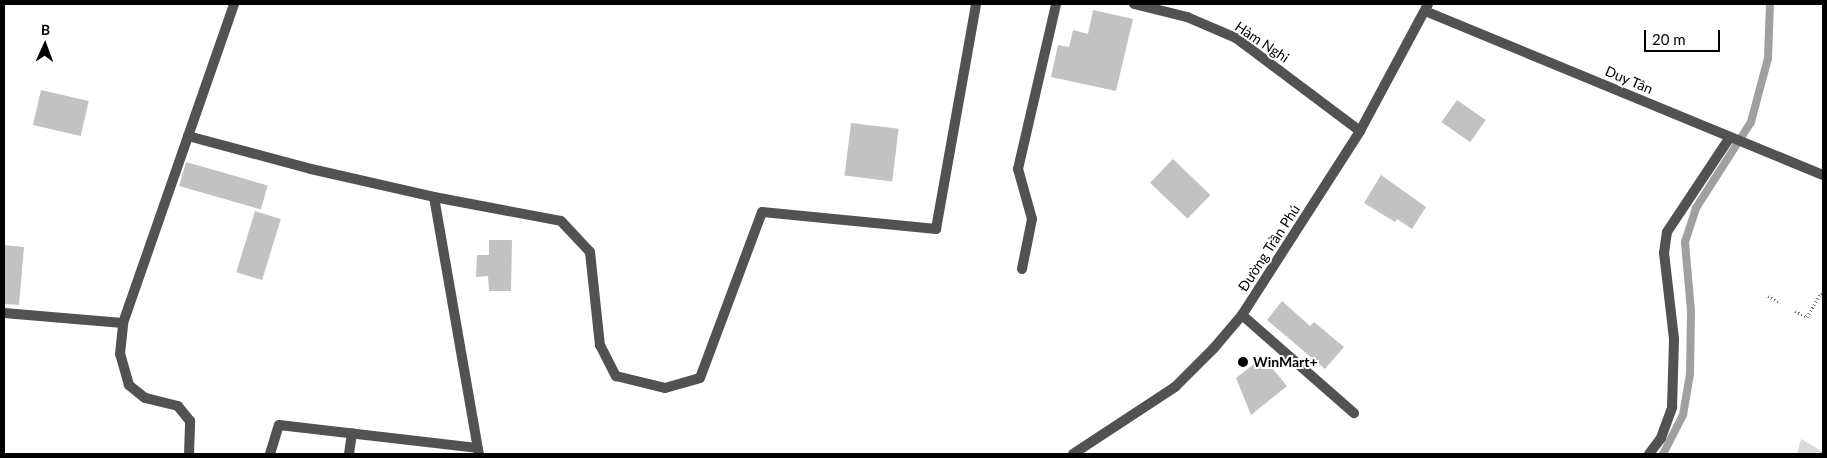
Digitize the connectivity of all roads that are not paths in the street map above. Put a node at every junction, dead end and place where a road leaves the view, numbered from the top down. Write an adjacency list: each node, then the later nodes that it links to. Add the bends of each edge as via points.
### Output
1 (234, 4): 7 (street)
2 (976, 4): 10 (street, via 936,229 762,212 700,378 665,388 616,376 600,346 590,252 562,221)
3 (1056, 4): 11 (street, via 1018,169 1032,220)
4 (1134, 4): 6 (street, Hàm Nghi, via 1187,18 1236,38)
5 (1426, 7): 6 (street, Đường Trần Phú); 8 (street, Duy Tân)
6 (1360, 131): 13 (street, Đường Trần Phú)
7 (188, 136): 10 (street, via 310,169); 14 (street)
8 (1732, 138): 9 (street, Duy Tân); 22 (street, via 1667,232 1664,252 1674,339 1672,407 1661,438)
9 (1823, 175)
10 (434, 197): 17 (street)
11 (1022, 269)
12 (4, 313): 14 (street)
13 (1242, 315): 15 (street); 21 (street, Đường Trần Phú, via 1175,387)
14 (123, 323): 18 (street, via 120,354 128,385 145,398 178,406 190,421)
15 (1354, 413)
16 (352, 433): 17 (street); 19 (street, via 279,425); 20 (street)
17 (478, 451)
18 (189, 454)
19 (270, 454)
20 (349, 454)
21 (1073, 454)
22 (1649, 454)

